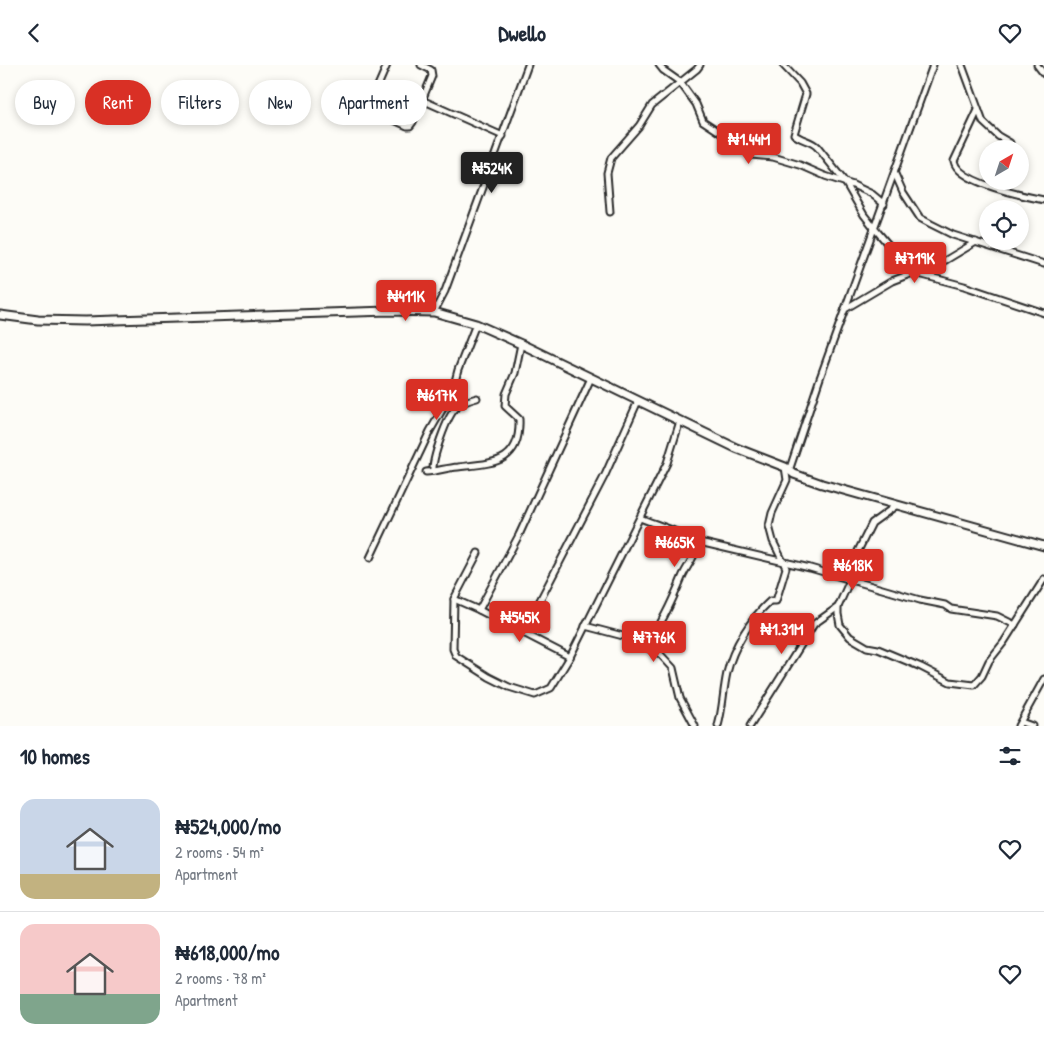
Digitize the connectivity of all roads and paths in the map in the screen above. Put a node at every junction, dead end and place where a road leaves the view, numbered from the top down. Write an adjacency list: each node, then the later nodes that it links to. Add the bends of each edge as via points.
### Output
1 (388, 65): 11 (street)
2 (421, 65): 13 (street, via 432,73)
3 (528, 65): 16 (street)
4 (659, 65): 12 (street)
5 (700, 65): 12 (street)
6 (783, 65): 19 (street, via 800,83 806,95 794,134 814,143)
7 (933, 65): 18 (street)
8 (962, 65): 15 (street)
9 (1037, 65): 10 (street)
10 (1044, 74)
11 (381, 80)
12 (680, 82): 19 (street, via 696,104 703,121 751,155 773,157); 22 (street, via 652,105 639,126 611,158 607,173)
13 (427, 86)
14 (427, 102): 16 (street)
15 (978, 110): 17 (street, via 983,122); 20 (street, via 954,161 955,166 964,175 988,185)
16 (503, 136): 28 (street, via 446,291)
17 (1005, 140)
18 (895, 173): 21 (street); 24 (street, via 920,218 953,235)
19 (845, 182): 21 (street, via 872,194); 23 (street)
20 (1044, 201)
21 (884, 204): 23 (street)
22 (610, 212)
23 (875, 229): 26 (street); 27 (street)
24 (976, 242): 25 (street); 26 (street, via 946,261)
25 (1044, 264)
26 (915, 273): 27 (street, via 892,281); 29 (street)
27 (845, 310): 37 (street, via 790,468)
28 (434, 312): 30 (main road, via 85,321); 31 (main road)
29 (1044, 313)
30 (0, 315)
31 (476, 324): 32 (main road); 45 (street, via 452,393 430,431)
32 (521, 344): 33 (main road); 38 (street, via 515,373 506,394 506,406 518,419 519,433 514,449 490,463)
33 (590, 378): 35 (main road); 51 (street, via 519,535)
34 (477, 398): 38 (street, via 454,409 436,452)
35 (638, 401): 36 (main road); 54 (street, via 605,475)
36 (680, 421): 37 (main road); 41 (street, via 667,463)
37 (785, 467): 40 (main road, via 794,474); 46 (street, via 787,480 769,526)
38 (433, 471): 39 (street)
39 (426, 472)
40 (896, 505): 43 (main road); 48 (street, via 872,523 858,551 858,563)
41 (640, 518): 42 (street); 53 (street)
42 (694, 541): 46 (street); 55 (street, via 697,547 695,556 675,595 650,638)
43 (1044, 546)
44 (478, 553): 49 (street)
45 (370, 558)
46 (782, 561): 48 (street); 60 (street, via 786,568 776,601 770,601 763,607 733,656 727,672)
47 (1044, 579): 52 (street)
48 (850, 580): 50 (street); 52 (street, via 951,609 997,617)
49 (454, 599): 51 (street); 56 (street, via 453,649 456,656 502,684 535,695 551,688)
50 (838, 607): 52 (street, via 840,625 850,637 867,647 960,684 974,685 978,681); 61 (street, via 814,625)
51 (479, 610): 54 (street)
52 (1015, 625)
53 (585, 626): 55 (street); 56 (street)
54 (523, 633): 56 (street)
55 (640, 644): 59 (street, via 660,654 673,668 680,698)
56 (570, 657)
57 (1044, 679): 58 (street)
58 (1020, 724): 62 (street)
59 (695, 726)
60 (718, 726)
61 (750, 726)
62 (1032, 726)

